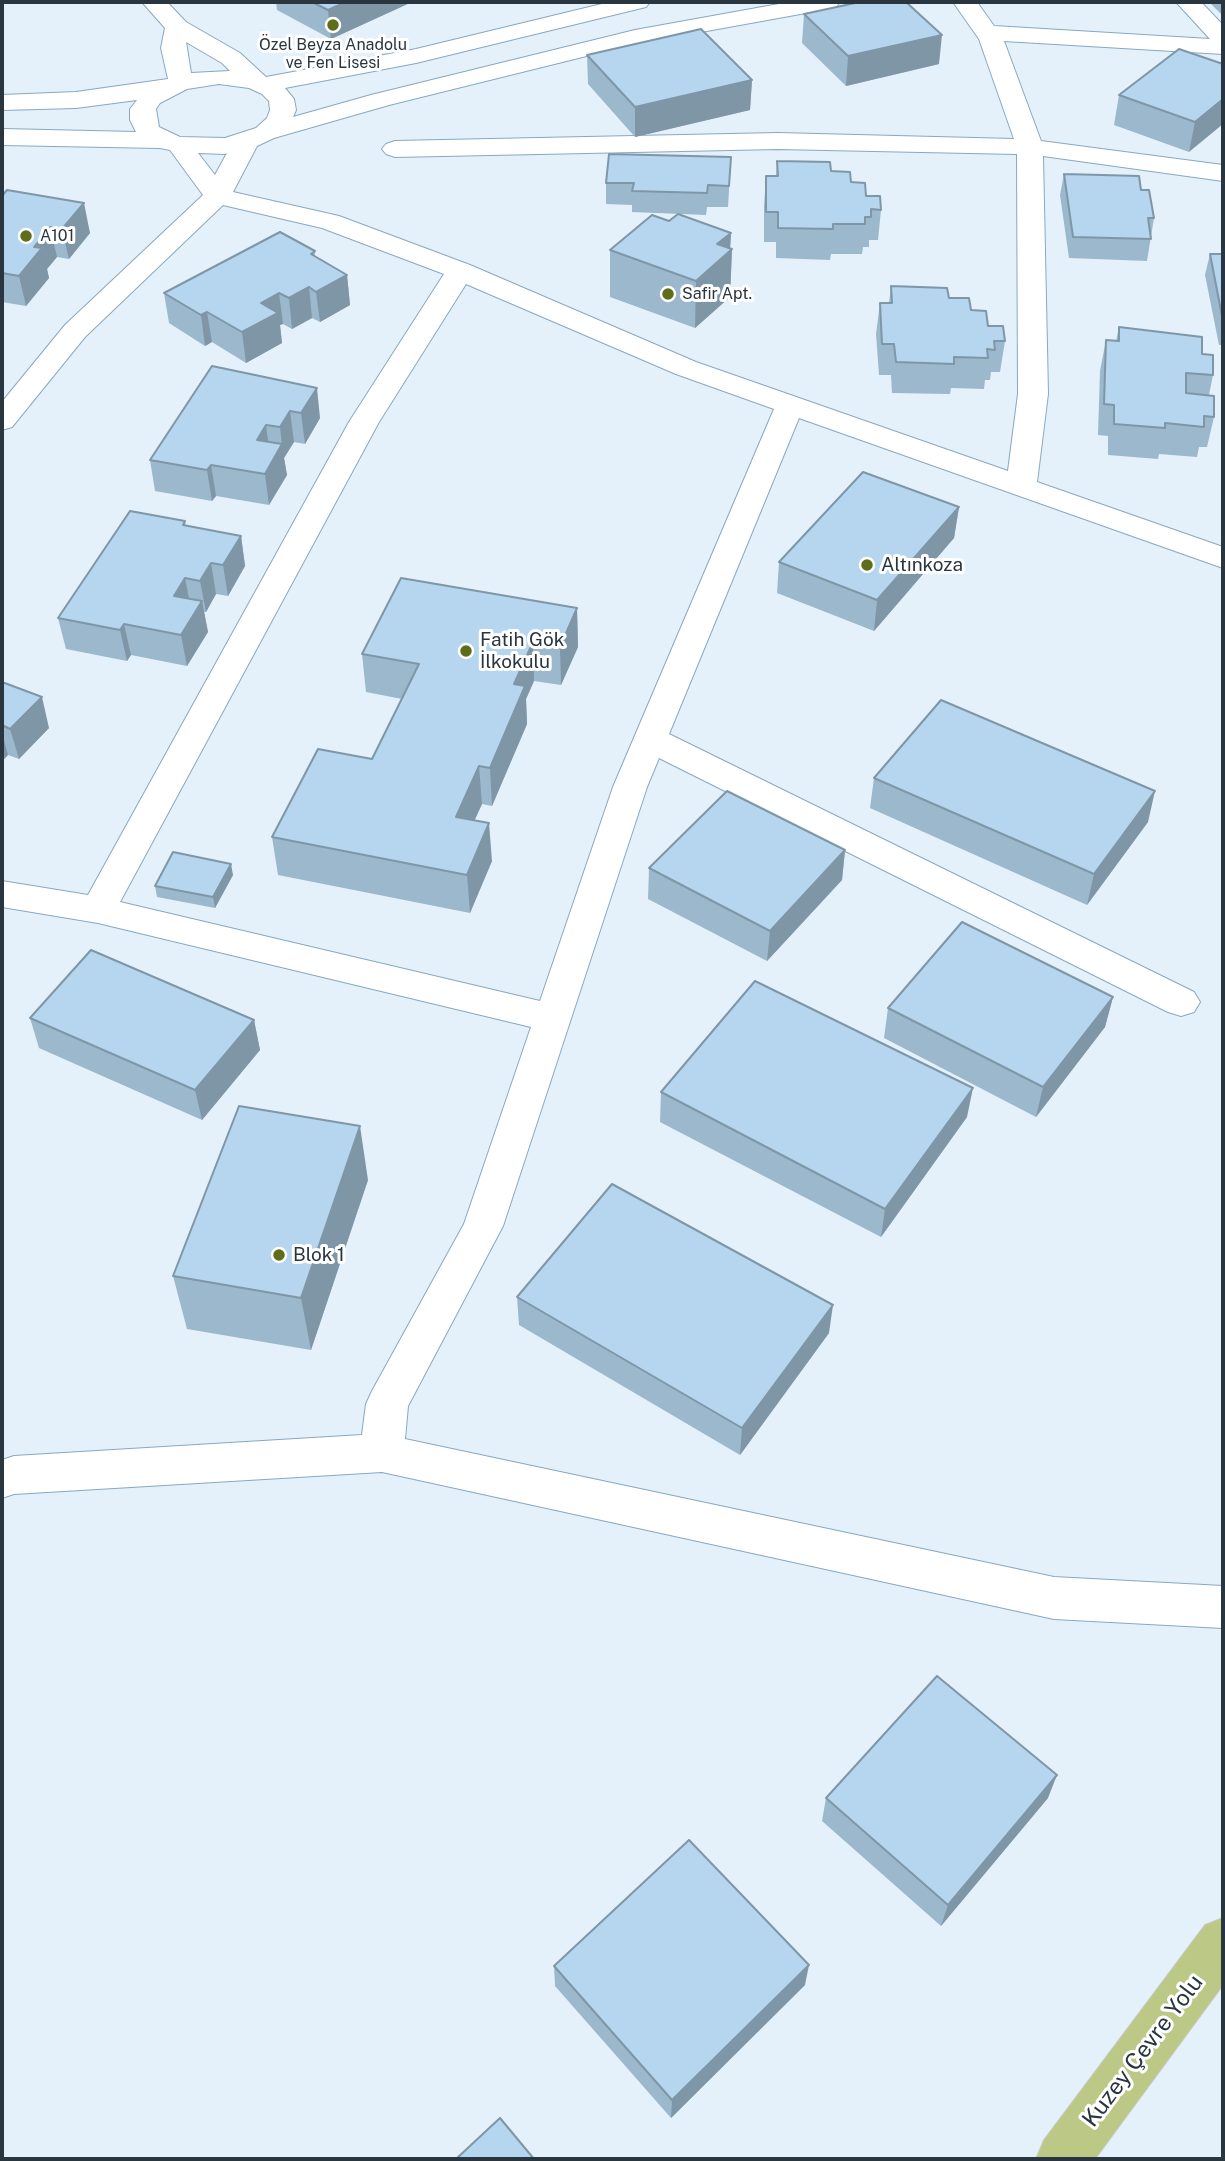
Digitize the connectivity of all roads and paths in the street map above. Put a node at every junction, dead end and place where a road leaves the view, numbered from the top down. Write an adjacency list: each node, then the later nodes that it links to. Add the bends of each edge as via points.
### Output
1 (154, 2): 6 (street)
2 (638, 2): 10 (street, via 416,56)
3 (828, 2): 14 (street, via 635,37 380,100)
4 (965, 2): 7 (street)
5 (1188, 2): 8 (street)
6 (177, 27): 10 (street, via 231,58); 11 (street)
7 (987, 33): 9 (street); 16 (street)
8 (1223, 39)
9 (1223, 47)
10 (259, 83): 11 (street, via 219,77); 14 (street, via 281,99 283,110 278,122)
11 (173, 86): 12 (street, via 76,100); 15 (street, via 151,98 142,120 148,131)
12 (2, 102)
13 (2, 137): 15 (street)
14 (256, 137): 15 (street, via 225,146); 19 (street)
15 (170, 143): 19 (street)
16 (1030, 148): 17 (street, via 778,141); 18 (street); 23 (street, via 1033,394)
17 (395, 149)
18 (1223, 173)
19 (218, 196): 20 (street, via 330,222); 22 (street, via 75,331)
20 (460, 271): 21 (street, via 686,368); 27 (street, via 364,422)
21 (790, 405): 23 (street); 25 (street)
22 (2, 421)
23 (1021, 485): 24 (street)
24 (1223, 558)
25 (650, 738): 28 (street); 29 (street)
26 (2, 894): 27 (street)
27 (98, 910): 29 (street)
28 (1181, 1002)
29 (553, 1018): 30 (street, via 483,1226 387,1404)
30 (382, 1453): 31 (street); 32 (street, via 1054,1598)
31 (6, 1483)
32 (1223, 1607)
33 (1223, 1943): 34 (main road, Kuzey Çevre Yolu)
34 (1063, 2159)

